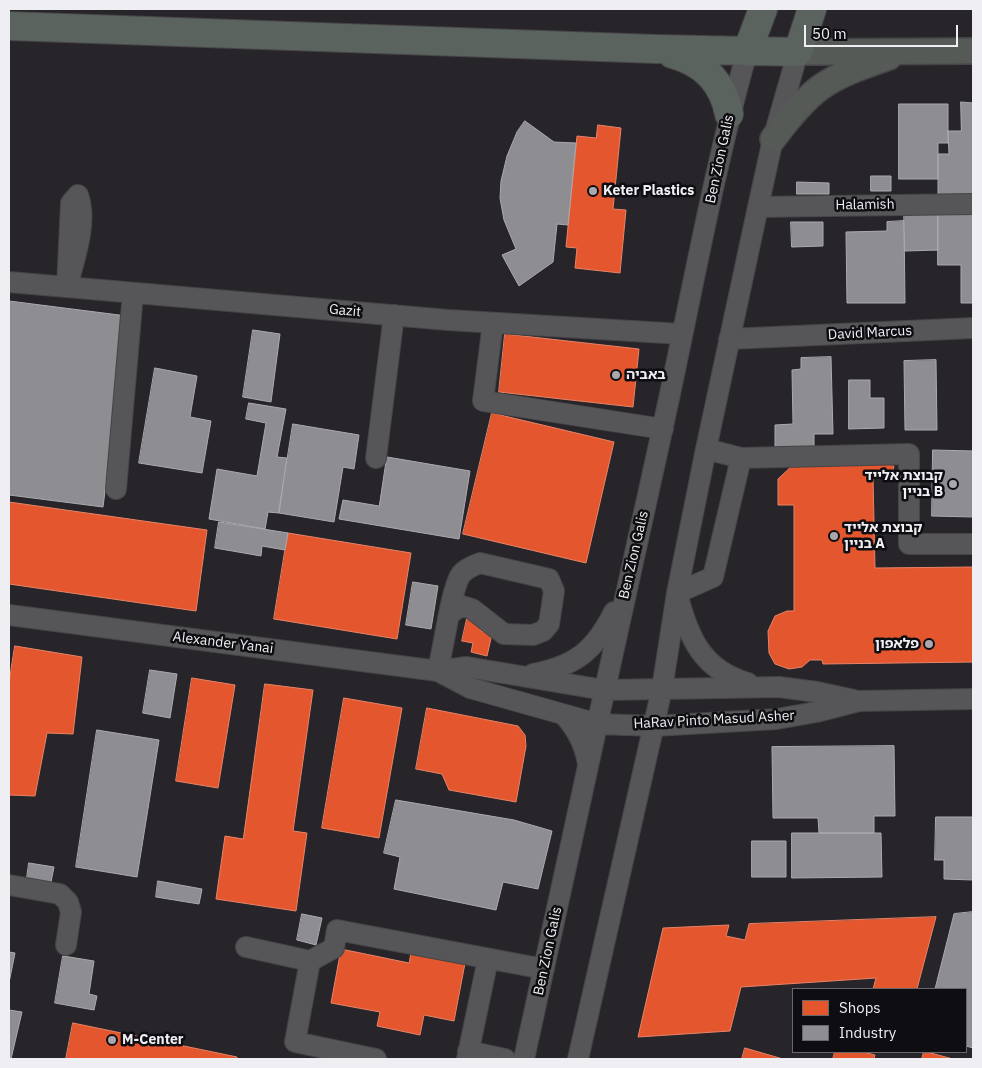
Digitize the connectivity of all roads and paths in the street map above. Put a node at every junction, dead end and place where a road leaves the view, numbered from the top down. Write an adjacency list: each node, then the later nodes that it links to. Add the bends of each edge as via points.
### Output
1 (763, 9): 6 (highway)
2 (812, 9): 7 (highway)
3 (9, 26): 4 (highway)
4 (656, 49): 6 (highway); 9 (highway, via 691,60 704,68 722,91)
5 (973, 51): 8 (main road)
6 (747, 52): 7 (highway); 9 (street, Ben Zion Galis)
7 (798, 52): 8 (main road); 10 (street)
8 (904, 52): 10 (main road, via 822,86)
9 (730, 114): 19 (street, Ben Zion Galis)
10 (773, 138): 12 (street)
11 (973, 204): 12 (street, Halamish)
12 (758, 207): 15 (street)
13 (9, 282): 14 (street, Gazit)
14 (133, 293): 16 (street, Gazit); 26 (street)
15 (735, 311): 20 (street); 21 (street)
16 (394, 315): 17 (street, Gazit); 24 (street)
17 (493, 323): 19 (street, Gazit); 22 (street, via 483,401)
18 (973, 328): 20 (street, David Marcus)
19 (682, 334): 22 (street, Ben Zion Galis)
20 (767, 338): 21 (street, David Marcus)
21 (729, 340): 23 (street)
22 (662, 429): 28 (street, Ben Zion Galis)
23 (706, 449): 25 (street); 29 (street)
24 (376, 458)
25 (741, 458): 27 (street, via 909,454 909,544); 29 (street, via 714,577)
26 (116, 489)
27 (973, 544)
28 (628, 582): 33 (street, via 605,630 584,655 568,665); 36 (street, Ben Zion Galis)
29 (677, 593): 34 (street, via 688,632 706,660 725,674); 35 (street)
30 (449, 614): 30 (street, via 460,575 480,564 549,579 554,591 549,624 533,635 504,634 472,609 462,606); 32 (street)
31 (9, 615): 32 (street, Alexander Yanai)
32 (438, 671): 33 (street, Alexander Yanai, via 467,666); 39 (street, Alexander Yanai, via 470,688)
33 (521, 676): 36 (street, Alexander Yanai)
34 (757, 686): 35 (street, HaRav Pinto Masud Asher); 38 (street, HaRav Pinto Masud Asher, via 817,692)
35 (662, 689): 36 (street, HaRav Pinto Masud Asher); 41 (street)
36 (604, 690): 40 (street, Ben Zion Galis)
37 (973, 699): 38 (street, HaRav Pinto Masud Asher)
38 (859, 701): 41 (street, HaRav Pinto Masud Asher, via 777,719)
39 (564, 715): 40 (street, Alexander Yanai); 42 (street, via 580,739)
40 (598, 724): 41 (street, HaRav Pinto Masud Asher); 42 (street, Ben Zion Galis)
41 (654, 726): 53 (street)
42 (588, 768): 48 (street, Ben Zion Galis)
43 (9, 885): 44 (street, via 60,894 68,902 71,912)
44 (66, 945)
45 (246, 947): 47 (street)
46 (488, 959): 47 (street, via 338,930 334,948); 48 (street); 49 (street)
47 (310, 961): 50 (street, via 295,1042)
48 (544, 969): 52 (street, Ben Zion Galis)
49 (468, 1055): 51 (street)
50 (376, 1059)
51 (505, 1059)
52 (524, 1059)
53 (578, 1059)

